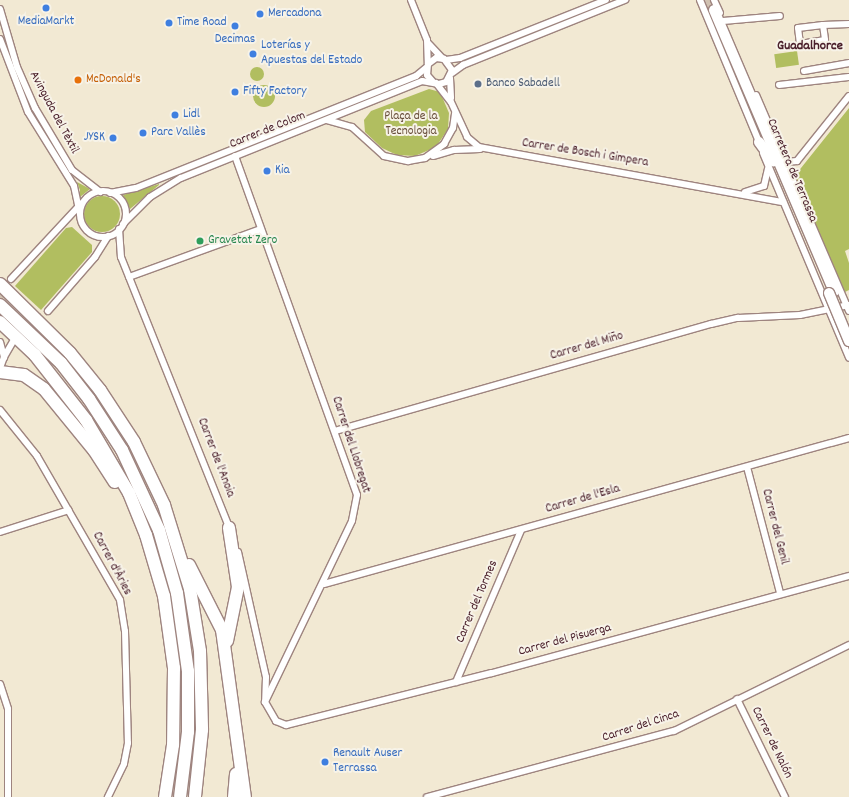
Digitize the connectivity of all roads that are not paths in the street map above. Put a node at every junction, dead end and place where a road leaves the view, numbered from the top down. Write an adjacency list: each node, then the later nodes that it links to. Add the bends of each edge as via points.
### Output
1 (411, 0): 12 (street)
2 (606, 0): 13 (street, via 460,58)
3 (625, 0): 17 (street, via 463,65)
4 (700, 0): 26 (street)
5 (713, 7): 8 (street); 30 (main road, Carretera de Terrassa)
6 (0, 9): 32 (street, Avinguda del Tèxtil, via 17,67 35,108 72,170)
7 (780, 16): 8 (street)
8 (723, 21): 25 (street)
9 (849, 24): 10 (street)
10 (823, 26): 10 (street, via 798,28 800,44 824,40)
11 (0, 39): 36 (street, Avinguda del Tèxtil, via 28,112 75,189)
12 (427, 40): 13 (street); 15 (street, Carrer de Bosch i Gimpera)
13 (444, 59): 15 (street, Carrer de Colom); 17 (street)
14 (849, 63): 16 (street)
15 (427, 66): 19 (street, Carrer de Bosch i Gimpera); 33 (street, Carrer de Colom, via 416,76 202,162 136,188)
16 (804, 71)
17 (451, 75): 19 (street, Carrer de Colom); 22 (street, Carrer de Bosch i Gimpera)
18 (849, 77): 20 (street)
19 (434, 83): 22 (street, Carrer de Bosch i Gimpera); 24 (street, Carrer de Colom, via 422,81)
20 (779, 85)
21 (849, 96): 31 (street, via 797,161)
22 (451, 102): 23 (street, Carrer de Bosch i Gimpera)
23 (455, 111): 27 (street, Carrer de Bosch i Gimpera, via 467,138); 29 (street, via 448,139)
24 (326, 120): 28 (street, Carrer de Colom); 29 (street, via 352,127 388,157 408,161)
25 (771, 130): 30 (main road); 31 (street)
26 (759, 142): 30 (main road)
27 (485, 149): 29 (street, via 454,150); 34 (street, Carrer de Bosch i Gimpera)
28 (235, 156): 37 (street, Carrer de Colom, via 165,186); 38 (street, Carrer del Llobregat)
29 (425, 158)
30 (772, 159): 34 (street, Carrer de Bosch i Gimpera, via 764,186); 35 (street); 42 (main road, Carretera de Terrassa)
31 (786, 162): 44 (street)
32 (100, 192): 33 (street); 36 (street, via 84,201)
33 (110, 192): 37 (street, via 122,203)
34 (742, 192): 35 (street, Carrer de Bosch i Gimpera)
35 (783, 202): 46 (street)
36 (77, 211): 39 (street, via 90,233); 41 (street)
37 (121, 227): 39 (street); 40 (street, Carrer de l'Anoia, via 120,252)
38 (262, 229): 40 (street); 57 (street, Carrer del Llobregat)
39 (108, 236): 45 (street, via 95,257)
40 (129, 277): 61 (street, Carrer de l'Anoia)
41 (6, 282): 64 (highway, via 104,395 148,469)
42 (831, 292): 48 (main road, Carretera de Terrassa); 50 (main road, Carretera de Terrassa, bridge)
43 (0, 305): 79 (highway, via 61,363 89,399 122,450 159,530 177,593 188,671 188,732)
44 (848, 308): 46 (street, Carrer del Miño)
45 (48, 311)
46 (828, 311): 53 (street); 57 (street, Carrer del Miño, via 738,318 711,324)
47 (0, 322): 68 (highway, via 61,386 108,455 146,534 161,583)
48 (849, 328)
49 (14, 340): 52 (street)
50 (849, 341)
51 (0, 342): 52 (street)
52 (4, 357): 54 (street)
53 (849, 358)
54 (0, 368)
55 (0, 372): 68 (highway, via 24,375 44,389 94,450 143,539)
56 (0, 410): 60 (street, Carrer d'Àries, via 30,446)
57 (335, 431): 66 (street, Carrer del Llobregat, via 357,507)
58 (849, 438): 59 (street, Carrer de l'Esla)
59 (747, 467): 62 (street, Carrer de l'Esla); 67 (street, Carrer del Genil)
60 (69, 510): 63 (street); 77 (street, Carrer d'Àries, via 112,584 123,612 128,743 124,764)
61 (229, 528): 70 (highway, via 238,587 228,630); 74 (street, Carrer de l'Anoia, via 238,551 266,677)
62 (521, 530): 66 (street, Carrer de l'Esla); 71 (street, Carrer del Tormes)
63 (0, 532)
64 (177, 541): 70 (highway, via 219,619); 80 (highway, via 190,589 202,671 202,730)
65 (849, 576): 67 (street, Carrer del Pisuerga)
66 (324, 584): 74 (street, Carrer del Llobregat)
67 (780, 593): 71 (street, Carrer del Pisuerga)
68 (170, 633): 78 (highway, via 175,721)
69 (849, 645): 73 (street, Carrer del Cinca)
70 (228, 662): 75 (highway)
71 (456, 682): 74 (street, Carrer del Pisuerga, via 286,725 276,721)
72 (0, 684): 76 (street, via 8,709)
73 (737, 699): 83 (street, Carrer del Cinca, via 674,731); 84 (street, Carrer de Nalón)
74 (265, 702)
75 (236, 736): 81 (highway); 82 (highway)
76 (8, 797)
77 (108, 797)
78 (165, 797)
79 (180, 797)
80 (195, 797)
81 (234, 797)
82 (245, 797)
83 (427, 797)
84 (785, 797)

